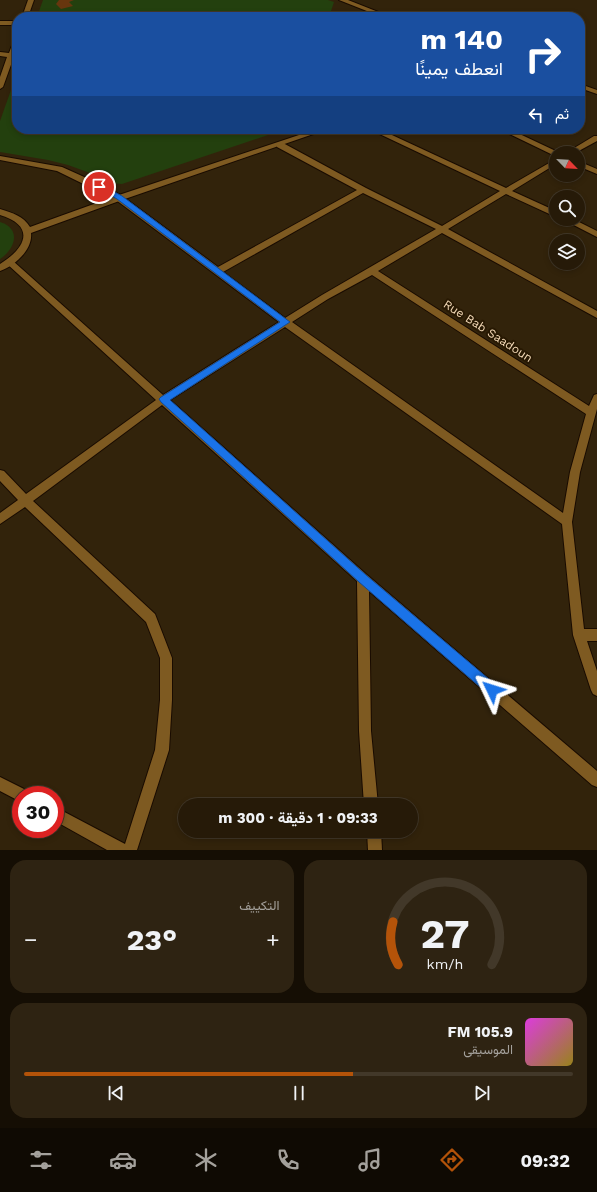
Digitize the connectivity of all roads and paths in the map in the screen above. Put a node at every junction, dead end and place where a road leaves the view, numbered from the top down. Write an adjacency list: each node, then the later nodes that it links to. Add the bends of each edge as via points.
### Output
1 (31, 0): 3 (street)
2 (342, 0): 4 (street)
3 (27, 12)
4 (374, 12)
5 (0, 23): 6 (street)
6 (12, 23)
7 (0, 54): 8 (street)
8 (11, 55): 9 (street)
9 (0, 87)
10 (585, 88): 11 (street)
11 (597, 92)
12 (310, 134): 16 (street)
13 (384, 134): 24 (street)
14 (514, 134): 18 (street)
15 (597, 138): 17 (street)
16 (280, 145): 23 (street); 25 (street)
17 (583, 146)
18 (549, 150)
19 (0, 158): 25 (street, via 59,169)
20 (549, 165): 24 (street)
21 (585, 166): 22 (street)
22 (597, 172)
23 (363, 190): 29 (street); 33 (street)
24 (507, 190): 26 (street); 29 (street)
25 (119, 198): 30 (street); 33 (street)
26 (549, 211)
27 (0, 212): 30 (street, via 23,222)
28 (580, 226): 31 (street)
29 (442, 229): 34 (street); 35 (street)
30 (28, 231): 32 (street, via 28,242 21,253)
31 (597, 234)
32 (5, 265): 38 (street)
33 (218, 270): 36 (street)
34 (372, 271): 36 (street); 39 (street, Rue Bab Saadoun)
35 (597, 315)
36 (286, 322): 38 (street); 43 (street)
37 (597, 398): 39 (street)
38 (164, 399): 41 (street); 44 (street)
39 (591, 412): 43 (street, via 575,472)
40 (0, 474): 41 (street)
41 (25, 500): 42 (street); 55 (street, via 151,618 166,658 162,750)
42 (0, 519)
43 (567, 522): 45 (street)
44 (363, 579): 48 (street); 51 (street, via 364,731)
45 (580, 635): 46 (street); 47 (street)
46 (597, 635)
47 (597, 690)
48 (597, 780)
49 (0, 784): 50 (street)
50 (12, 790)
51 (370, 798)
52 (64, 819): 54 (street)
53 (375, 838): 56 (street)
54 (121, 850)
55 (130, 850)
56 (376, 850)

